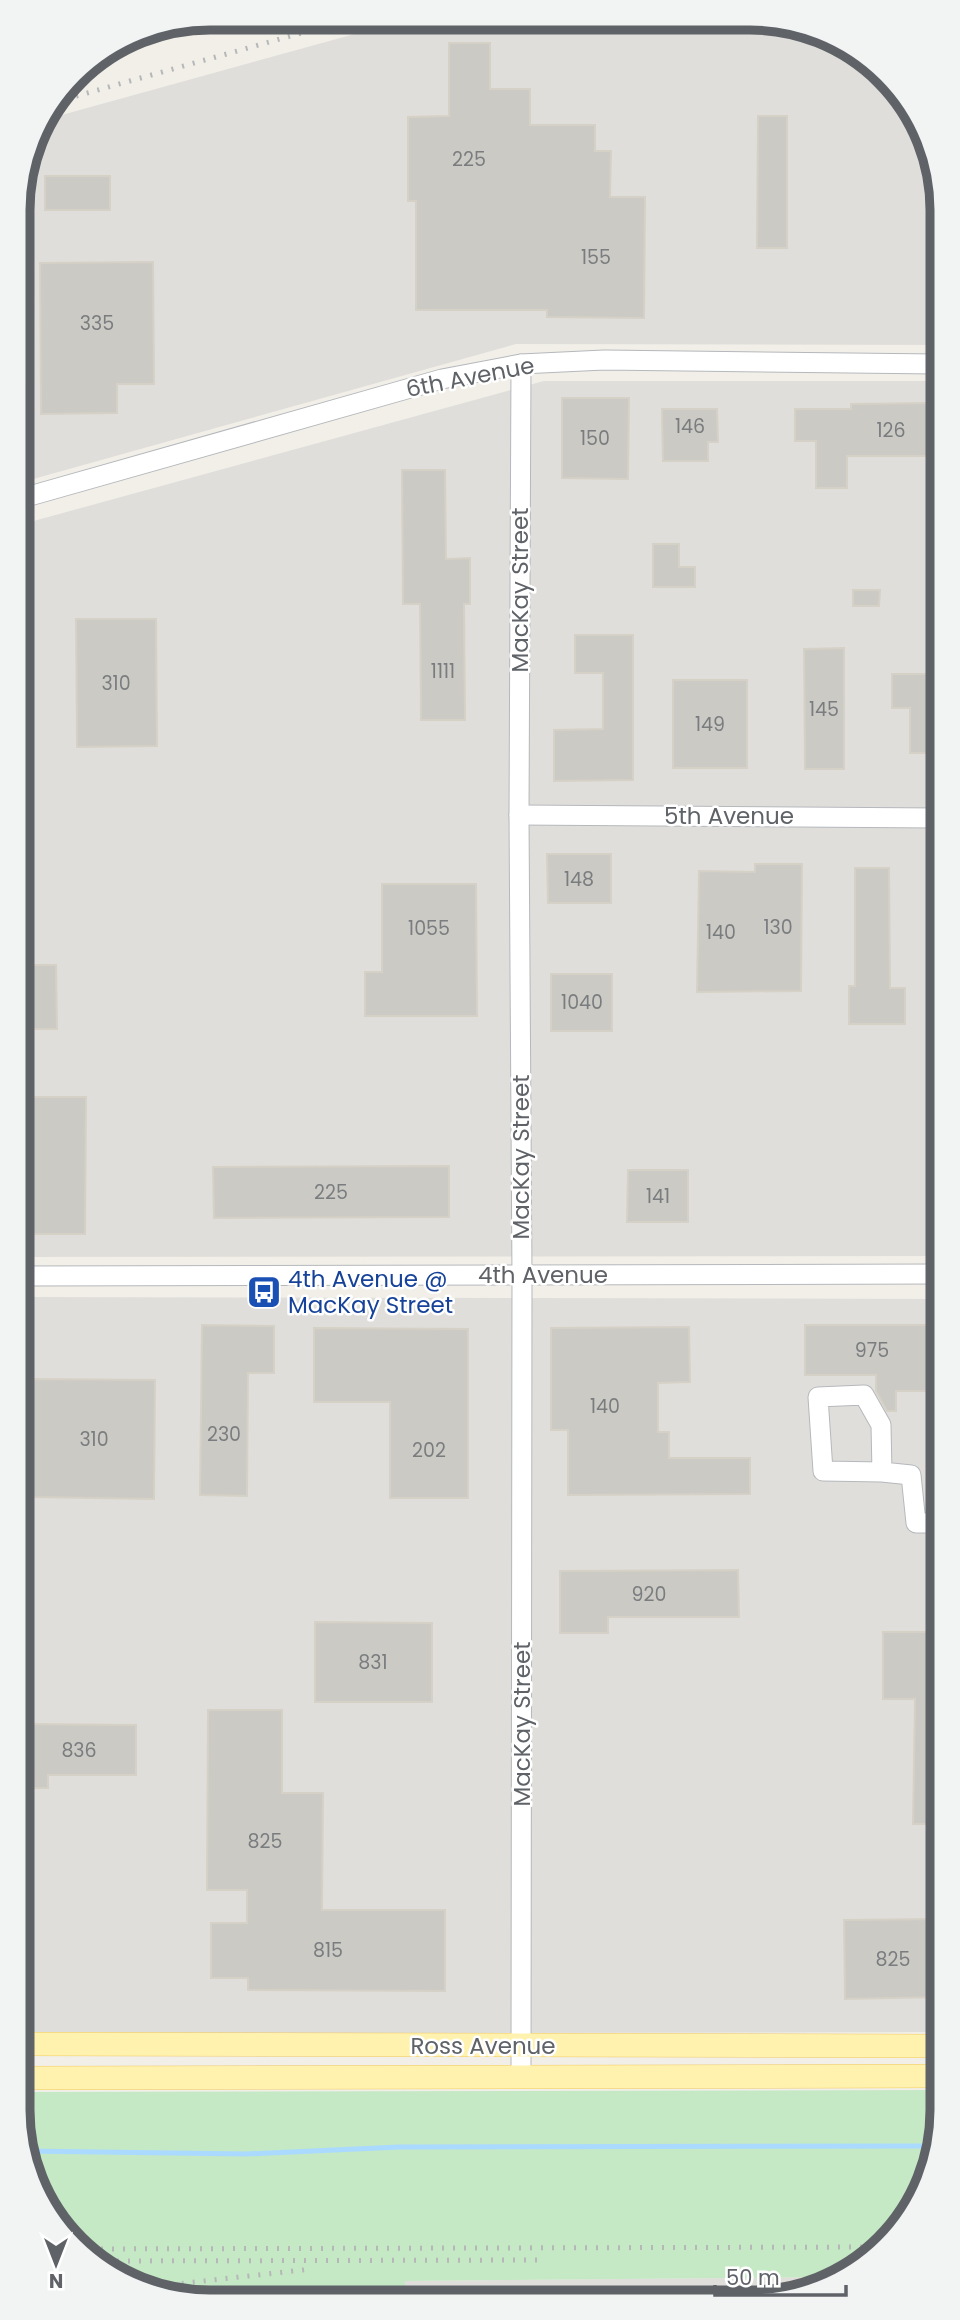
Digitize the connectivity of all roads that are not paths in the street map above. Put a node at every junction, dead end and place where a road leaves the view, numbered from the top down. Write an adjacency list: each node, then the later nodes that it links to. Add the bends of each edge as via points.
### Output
1 (930, 363): 2 (street, 6th Avenue, via 604,360)
2 (521, 364): 3 (street, 6th Avenue, via 442,379); 4 (street, MacKay Street)
3 (30, 496)
4 (519, 815): 5 (street, 5th Avenue); 7 (street, MacKay Street)
5 (930, 818)
6 (930, 1274): 7 (street, 4th Avenue)
7 (522, 1275): 8 (street, 4th Avenue); 12 (street, MacKay Street)
8 (30, 1276)
9 (882, 1472): 9 (street, via 822,1471 818,1397 864,1395 881,1425); 10 (street, via 911,1475 916,1523)
10 (930, 1523)
11 (30, 2045): 12 (main road, Ross Avenue)
12 (522, 2046): 13 (main road, Ross Avenue); 15 (street, MacKay Street)
13 (930, 2046)
14 (930, 2076): 15 (main road, Ross Avenue)
15 (521, 2077): 16 (main road, Ross Avenue)
16 (30, 2078)

